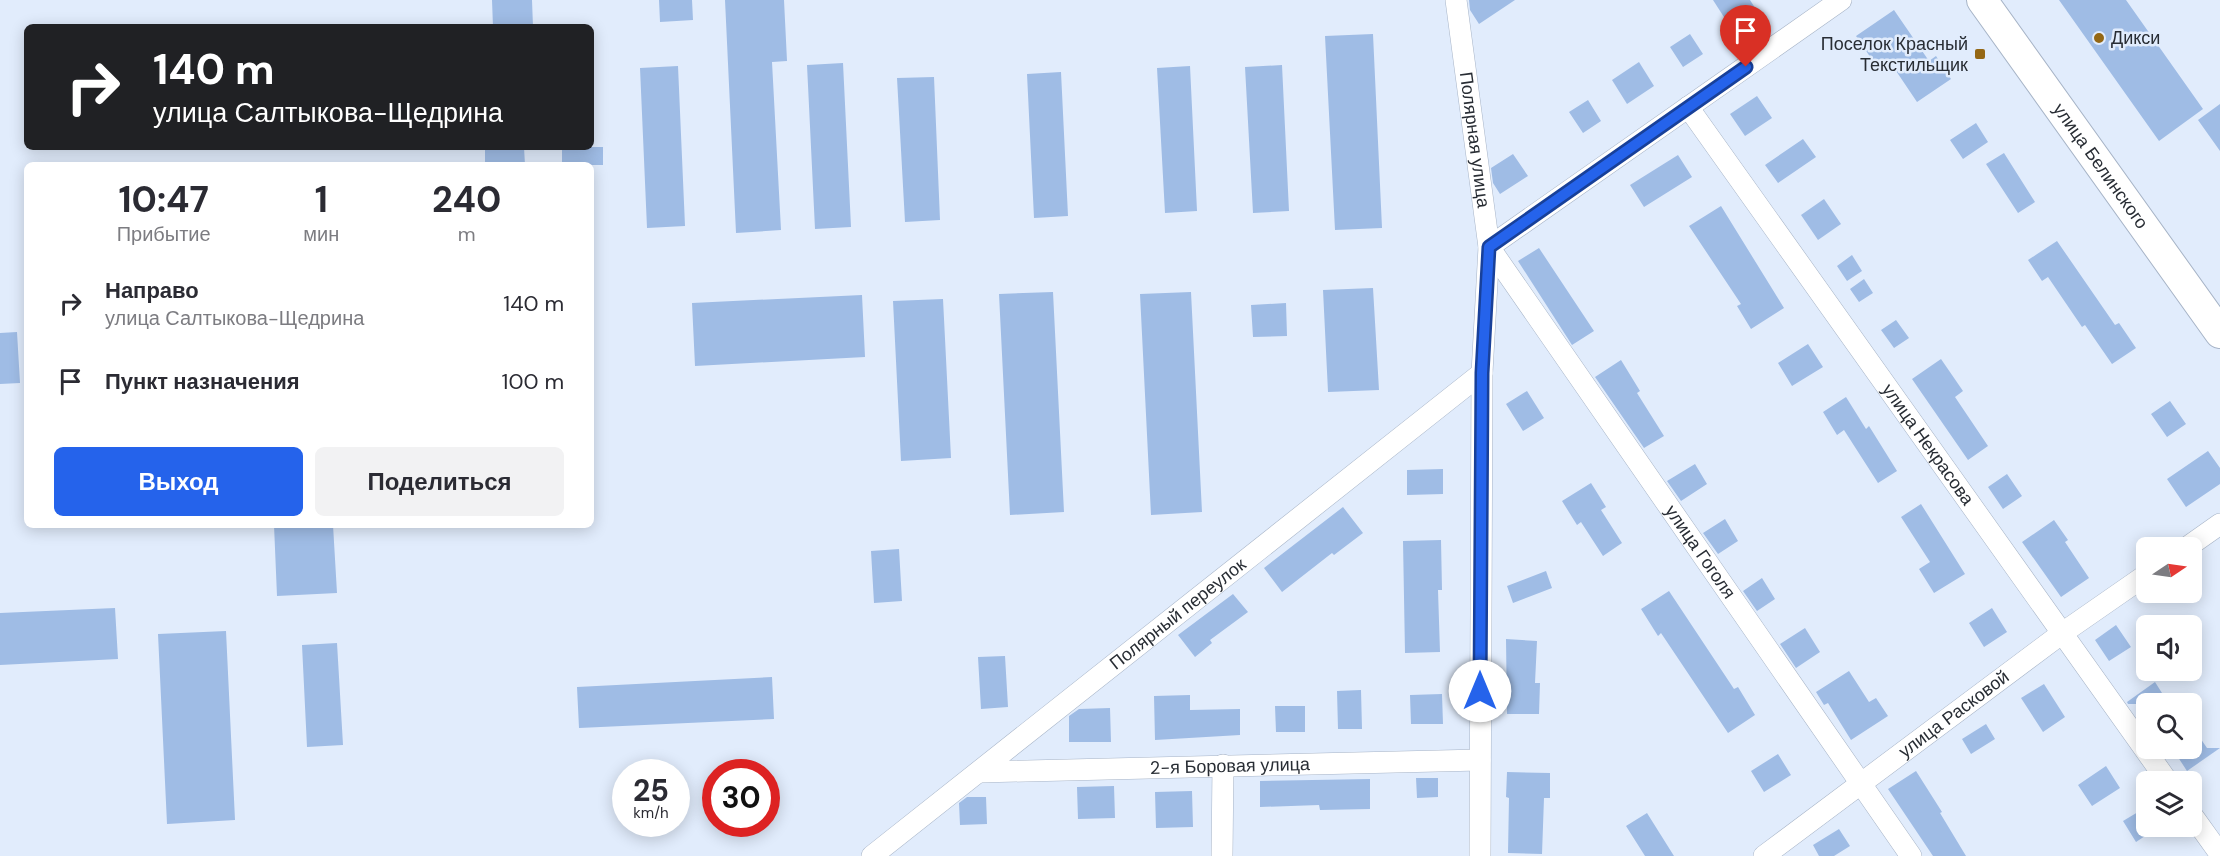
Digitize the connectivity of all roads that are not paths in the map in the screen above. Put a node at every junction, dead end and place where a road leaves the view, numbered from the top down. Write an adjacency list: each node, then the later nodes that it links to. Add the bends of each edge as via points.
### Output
1 (1456, 0): 5 (street, Полярная улица)
2 (1841, 0): 4 (street)
3 (1982, 0): 6 (main road, улица Белинского)
4 (1688, 107): 5 (street); 11 (street, улица Некрасова)
5 (1489, 247): 7 (street, Полярная улица); 16 (street, улица Гоголя)
6 (2220, 333)
7 (1482, 373): 12 (street, Полярная улица); 15 (street, Полярный переулок)
8 (2220, 524): 9 (street)
9 (2202, 537)
10 (2136, 582): 11 (street, улица Расковой)
11 (2061, 634): 14 (street, улица Некрасова); 16 (street, улица Расковой)
12 (1480, 760): 13 (street, 2-я Боровая улица); 21 (street, Полярная улица)
13 (1223, 765): 15 (street, 2-я Боровая улица); 20 (street)
14 (2160, 771)
15 (980, 772): 19 (street, Полярный переулок)
16 (1860, 784): 22 (street, улица Расковой); 23 (street, улица Гоголя)
17 (2202, 829): 18 (street)
18 (2220, 854)
19 (872, 856)
20 (1222, 856)
21 (1480, 856)
22 (1764, 856)
23 (1911, 856)

